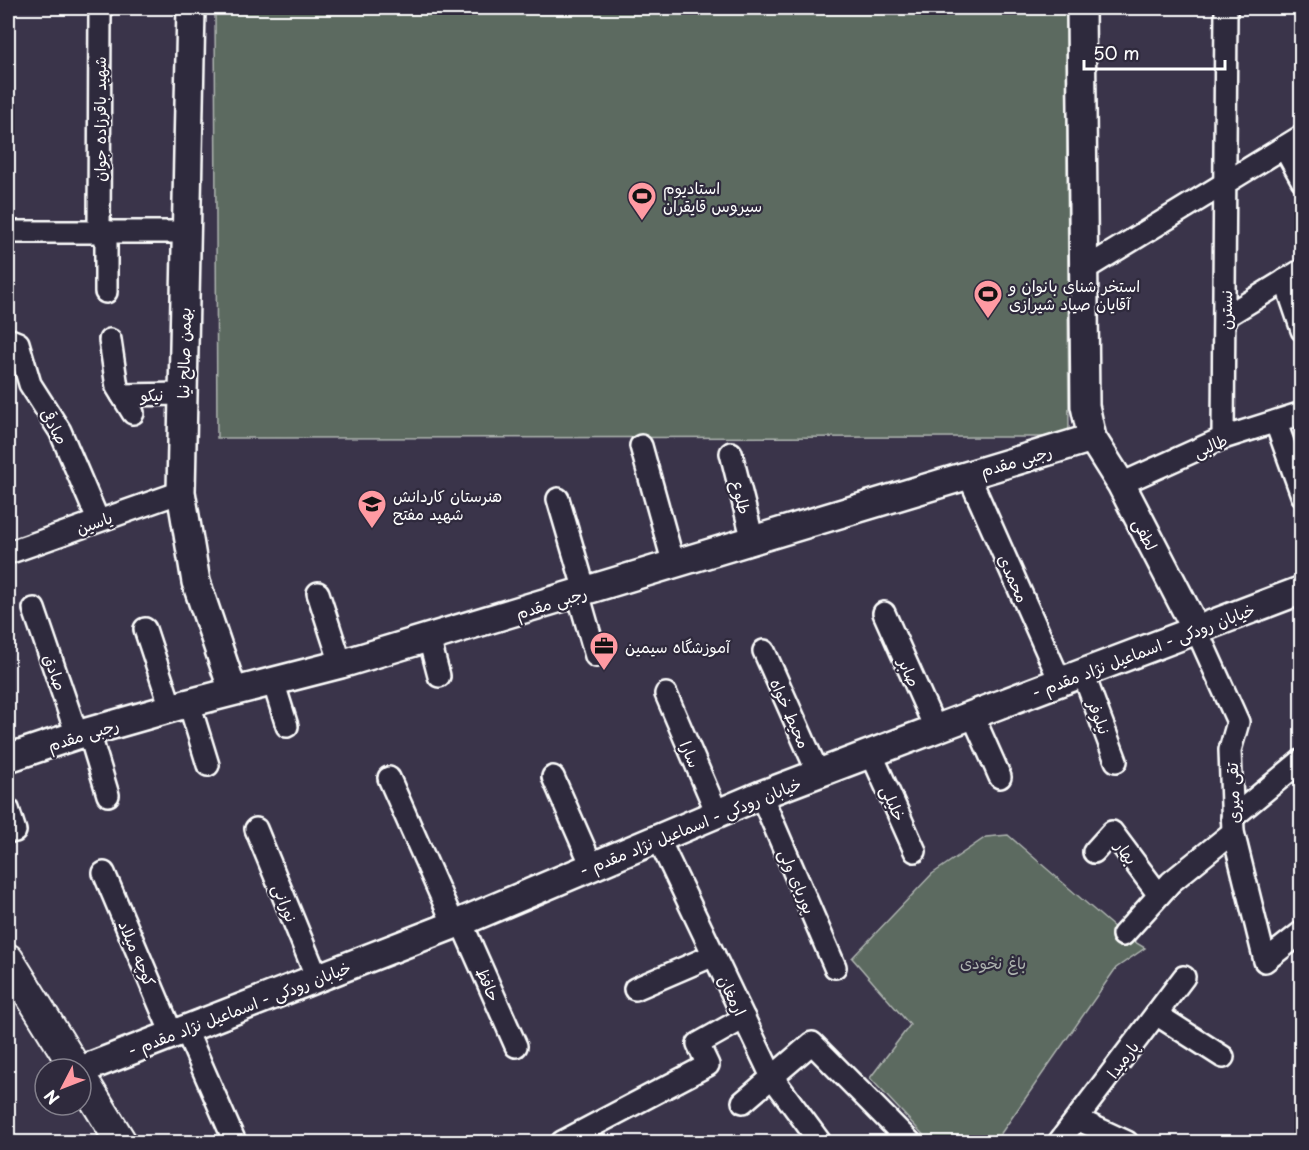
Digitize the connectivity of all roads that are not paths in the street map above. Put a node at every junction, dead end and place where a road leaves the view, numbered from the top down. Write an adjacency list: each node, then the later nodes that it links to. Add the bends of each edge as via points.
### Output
1 (100, 8): 9 (street, شهید باقرزاده جوان)
2 (191, 8): 11 (street, بهمن صالح نیا)
3 (1081, 8): 12 (street, لطفی)
4 (1246, 8): 5 (street)
5 (1226, 13): 8 (street, نسترن)
6 (1293, 142): 7 (street); 8 (street)
7 (1302, 180)
8 (1226, 181): 12 (street); 15 (street, نسترن)
9 (102, 231): 10 (street); 11 (street); 14 (street, شهید باقرزاده جوان)
10 (8, 232)
11 (185, 232): 19 (street, بهمن صالح نیا)
12 (1085, 269): 22 (street, لطفی, via 1085,406)
13 (1293, 275): 15 (street); 16 (street)
14 (106, 292)
15 (1225, 316): 23 (street, نسترن)
16 (1302, 330)
17 (8, 339): 31 (street, صادقی, via 18,343 30,384 60,431)
18 (110, 340): 19 (street, نیکو, via 117,387 128,404)
19 (183, 394): 28 (street, بهمن صالح نیا)
20 (1302, 413): 21 (street, طالبی)
21 (1276, 423): 23 (street, طالبی); 29 (street)
22 (1092, 438): 26 (street, رجبی مقدم); 27 (street, لطفی)
23 (1223, 438): 27 (street, طالبی)
24 (641, 446): 34 (street)
25 (731, 453): 32 (street, طلوع)
26 (968, 474): 32 (street, رجبی مقدم); 47 (street, محمدی)
27 (1121, 484): 41 (street, لطفی)
28 (181, 492): 31 (street, یاسین); 49 (street, بهمن صالح نیا, via 196,582)
29 (1302, 495)
30 (558, 500): 36 (street)
31 (98, 520): 33 (street, یاسین)
32 (753, 541): 34 (street, رجبی مقدم)
33 (8, 553)
34 (674, 565): 36 (street, رجبی مقدم)
35 (1302, 590): 41 (street, - خیابان رودکی - اسماعیل نژاد مقدم)
36 (581, 592): 42 (street, رجبی مقدم); 44 (street)
37 (318, 593): 45 (street)
38 (34, 609): 55 (street, صادق)
39 (884, 613): 54 (street, صابر)
40 (145, 629): 51 (street)
41 (1197, 631): 47 (street, - خیابان رودکی - اسماعیل نژاد مقدم); 69 (street, تقی میری, via 1238,722 1230,750)
42 (429, 638): 45 (street, رجبی مقدم); 46 (street)
43 (764, 651): 61 (street, محیط خواه)
44 (596, 656)
45 (341, 664): 48 (street, رجبی مقدم)
46 (439, 676)
47 (1071, 677): 52 (street, - خیابان رودکی - اسماعیل نژاد مقدم); 59 (street, نیلوفر)
48 (273, 681): 49 (street, رجبی مقدم); 53 (street)
49 (233, 691): 51 (street, رجبی مقدم)
50 (666, 694): 68 (street, سارا)
51 (180, 706): 55 (street, رجبی مقدم); 60 (street)
52 (973, 716): 54 (street, - خیابان رودکی - اسماعیل نژاد مقدم); 64 (street)
53 (287, 726)
54 (936, 730): 56 (street, - خیابان رودکی - اسماعیل نژاد مقدم)
55 (83, 733): 57 (street, رجبی مقدم); 65 (street, صادق)
56 (872, 754): 61 (street, - خیابان رودکی - اسماعیل نژاد مقدم); 73 (street, خلیلی)
57 (8, 758)
58 (1302, 760): 69 (street)
59 (1116, 761)
60 (208, 765)
61 (819, 775): 66 (street, - خیابان رودکی - اسماعیل نژاد مقدم)
62 (389, 777): 78 (street, حافظ)
63 (553, 777): 75 (street)
64 (1000, 777)
65 (108, 795)
66 (761, 795): 68 (street, - خیابان رودکی - اسماعیل نژاد مقدم); 83 (street, پوریای ولی)
67 (8, 809): 71 (street)
68 (717, 813): 72 (street, - خیابان رودکی - اسماعیل نژاد مقدم)
69 (1232, 825): 77 (street); 79 (street, تقی میری, via 1265,961)
70 (256, 828): 85 (street, نورانی)
71 (15, 831)
72 (659, 840): 75 (street, - خیابان رودکی - اسماعیل نژاد مقدم); 81 (street, ارمغان)
73 (915, 851)
74 (1094, 852): 77 (street, بهار, via 1112,832)
75 (592, 866): 78 (street, - خیابان رودکی - اسماعیل نژاد مقدم)
76 (104, 873): 90 (street, کوچه میلاد)
77 (1159, 895): 80 (street)
78 (457, 923): 85 (street, - خیابان رودکی - اسماعیل نژاد مقدم); 91 (street, حافظ)
79 (1302, 932)
80 (1123, 935)
81 (714, 955): 87 (street); 89 (street, ارمغان)
82 (8, 959): 93 (main road)
83 (835, 967)
84 (1184, 976): 88 (street, پارمیدا)
85 (317, 978): 90 (street, - خیابان رودکی - اسماعیل نژاد مقدم)
86 (8, 984): 92 (main road)
87 (635, 989)
88 (1156, 1014): 94 (street); 100 (street, پارمیدا)
89 (744, 1018): 96 (street, ارمغان); 104 (street, via 698,1044 708,1065)
90 (178, 1031): 95 (street, - خیابان رودکی - اسماعیل نژاد مقدم); 103 (street, کوچه میلاد)
91 (516, 1046)
92 (53, 1057)
93 (69, 1057)
94 (1224, 1057)
95 (93, 1065)
96 (772, 1077): 98 (street); 105 (street, ارمغان); 106 (street, via 812,1042)
97 (93, 1097): 102 (main road)
98 (743, 1102)
99 (89, 1117): 101 (main road)
100 (1077, 1119): 107 (street, پارمیدا); 108 (street)
101 (105, 1143)
102 (121, 1143)
103 (234, 1143)
104 (562, 1143)
105 (820, 1143)
106 (910, 1143)
107 (1059, 1143)
108 (1127, 1143)

